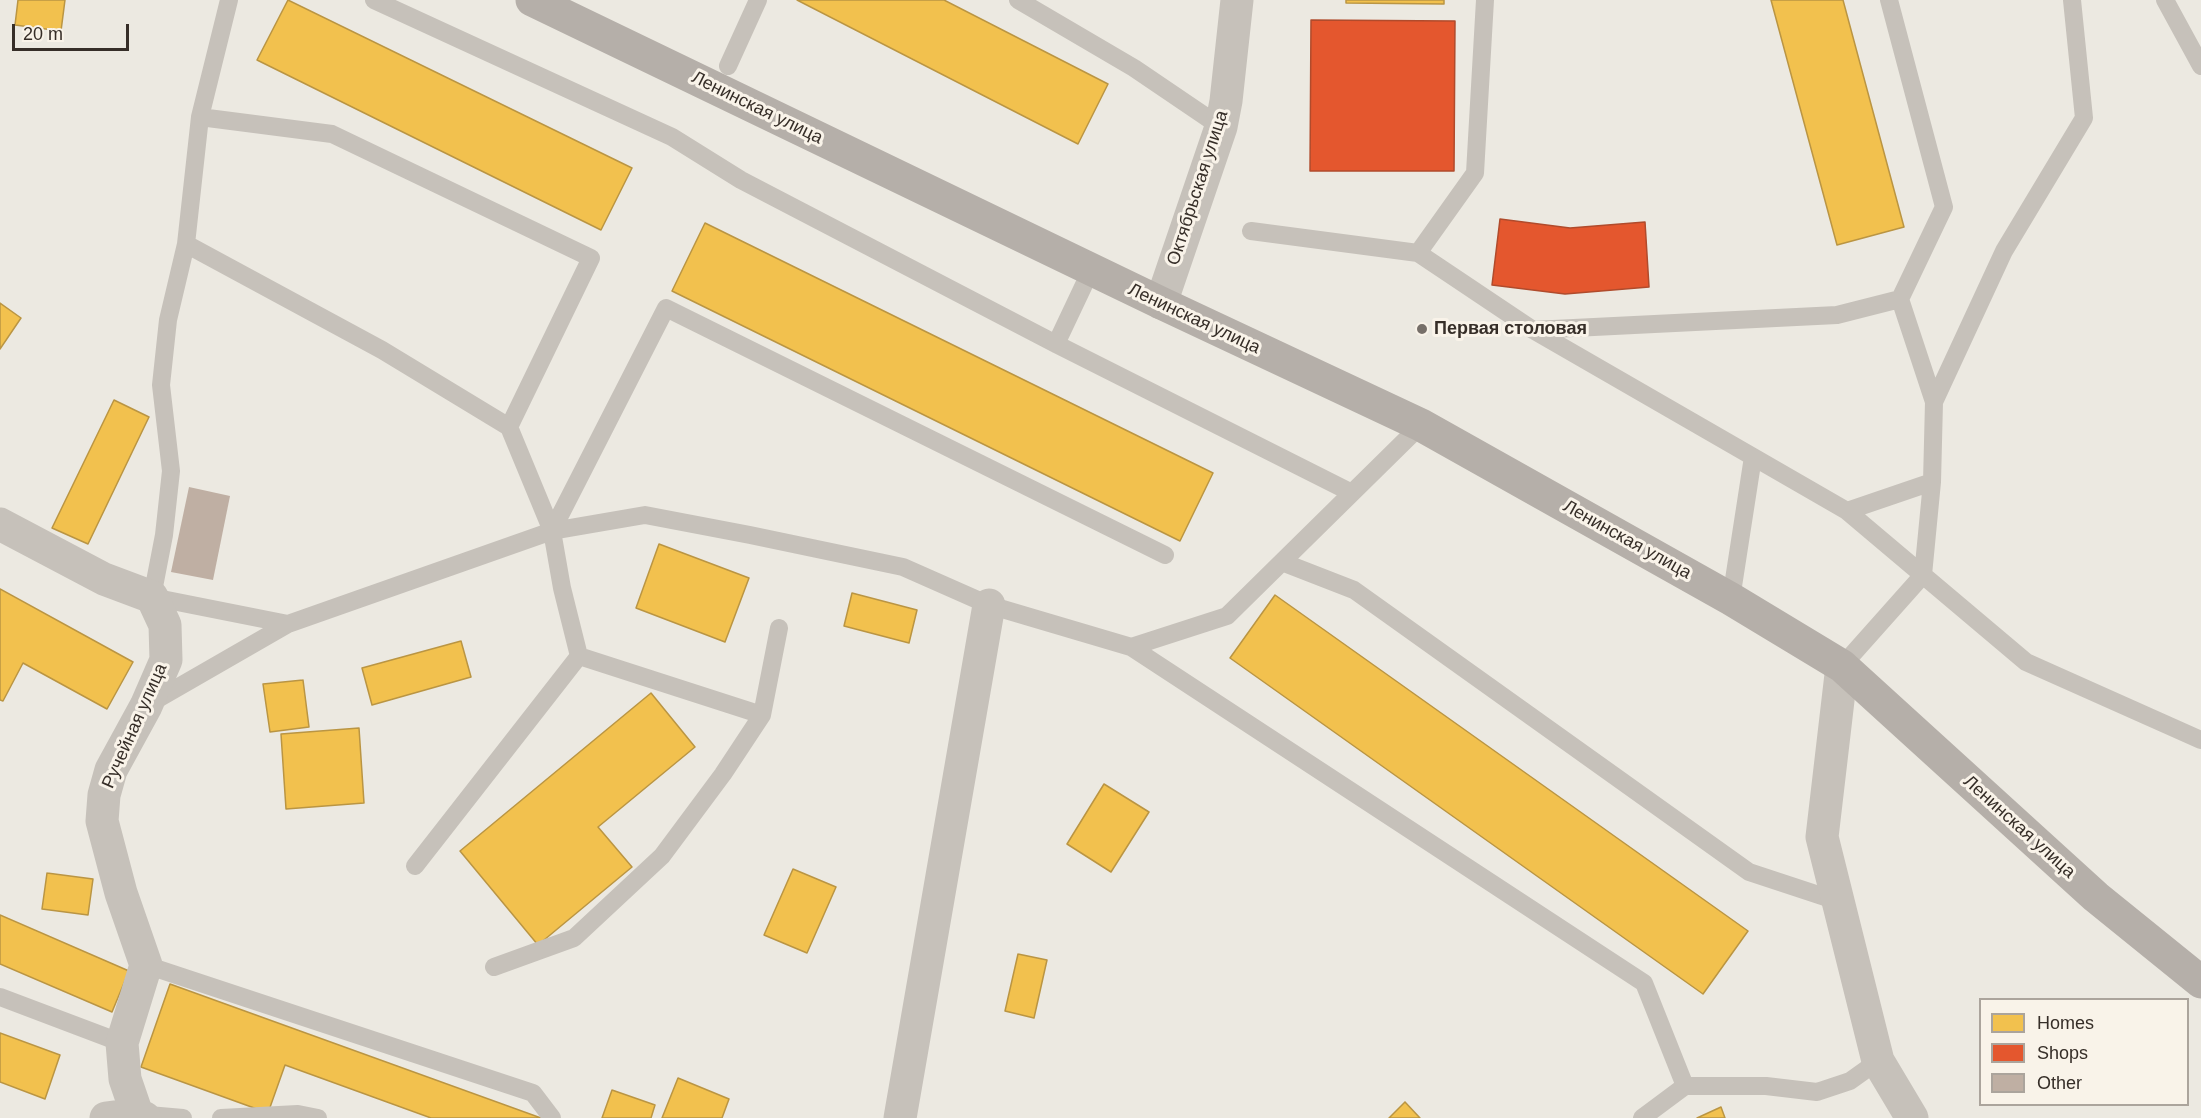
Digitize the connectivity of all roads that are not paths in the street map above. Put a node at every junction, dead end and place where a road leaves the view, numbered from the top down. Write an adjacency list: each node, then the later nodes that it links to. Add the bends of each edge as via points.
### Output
1 (229, 0): 13 (lane)
2 (374, 0): 22 (lane, via 672,137 741,180)
3 (532, 0): 18 (main road, Ленинская улица)
4 (758, 0): 11 (lane)
5 (1237, 0): 14 (street, Октябрьская улица)
6 (1485, 0): 17 (lane, via 1475,173)
7 (1889, 0): 19 (lane, via 1944,207)
8 (2072, 0): 23 (lane, via 2084,118 2004,251)
9 (2165, 0): 12 (lane)
10 (1026, 2): 14 (lane)
11 (728, 66)
12 (2201, 66)
13 (200, 117): 16 (lane); 25 (lane, via 332,134 591,258)
14 (1221, 127): 20 (street, Октябрьская улица)
15 (1251, 231): 17 (lane)
16 (186, 244): 25 (lane, via 382,350); 35 (lane, via 168,320 161,385 171,471)
17 (1418, 254): 21 (lane)
18 (1091, 270): 20 (main road, Ленинская улица); 22 (lane)
19 (1900, 299): 21 (lane, via 1837,315); 23 (lane)
20 (1161, 303): 24 (main road, Ленинская улица)
21 (1533, 330): 26 (lane)
22 (1056, 344): 28 (lane)
23 (1934, 402): 27 (lane)
24 (1421, 425): 28 (lane); 36 (main road, Ленинская улица)
25 (509, 427): 31 (lane)
26 (1753, 457): 29 (lane); 36 (lane)
27 (1932, 482): 29 (lane); 34 (lane)
28 (1352, 493): 33 (lane)
29 (1847, 511): 34 (lane)
30 (0, 524): 35 (street, via 104,579)
31 (552, 531): 32 (lane, via 666,308); 37 (lane, via 645,515 903,567); 38 (lane); 41 (lane)
32 (1165, 555)
33 (1282, 562): 40 (lane, via 1227,616); 47 (lane, via 1354,590 1749,872)
34 (1923, 575): 42 (lane); 45 (lane, via 2026,662)
35 (152, 597): 38 (lane); 43 (street, Ручейная улица, via 165,625 166,660)
36 (1731, 599): 42 (main road, Ленинская улица)
37 (989, 605): 40 (lane); 60 (street)
38 (288, 624): 43 (lane)
39 (779, 628): 44 (lane)
40 (1131, 647): 54 (lane, via 1644,983)
41 (579, 656): 44 (lane); 46 (lane)
42 (1842, 666): 47 (street, via 1822,837); 50 (main road, Ленинская улица, via 2096,897)
43 (146, 706): 48 (street, Ручейная улица, via 111,771 102,821)
44 (762, 715): 49 (lane, via 662,856 574,938)
45 (2201, 740)
46 (415, 866)
47 (1837, 901): 53 (street)
48 (146, 965): 52 (street); 59 (lane, via 533,1093)
49 (494, 967)
50 (2201, 982)
51 (0, 997): 52 (lane)
52 (123, 1043): 55 (street)
53 (1878, 1061): 54 (lane, via 1850,1081 1817,1092 1766,1086); 62 (street)
54 (1685, 1086): 61 (lane)
55 (129, 1117): 56 (lane)
56 (183, 1118)
57 (221, 1118): 58 (lane, via 298,1114)
58 (318, 1118)
59 (552, 1118)
60 (900, 1118)
61 (1642, 1118)
62 (1912, 1118)

